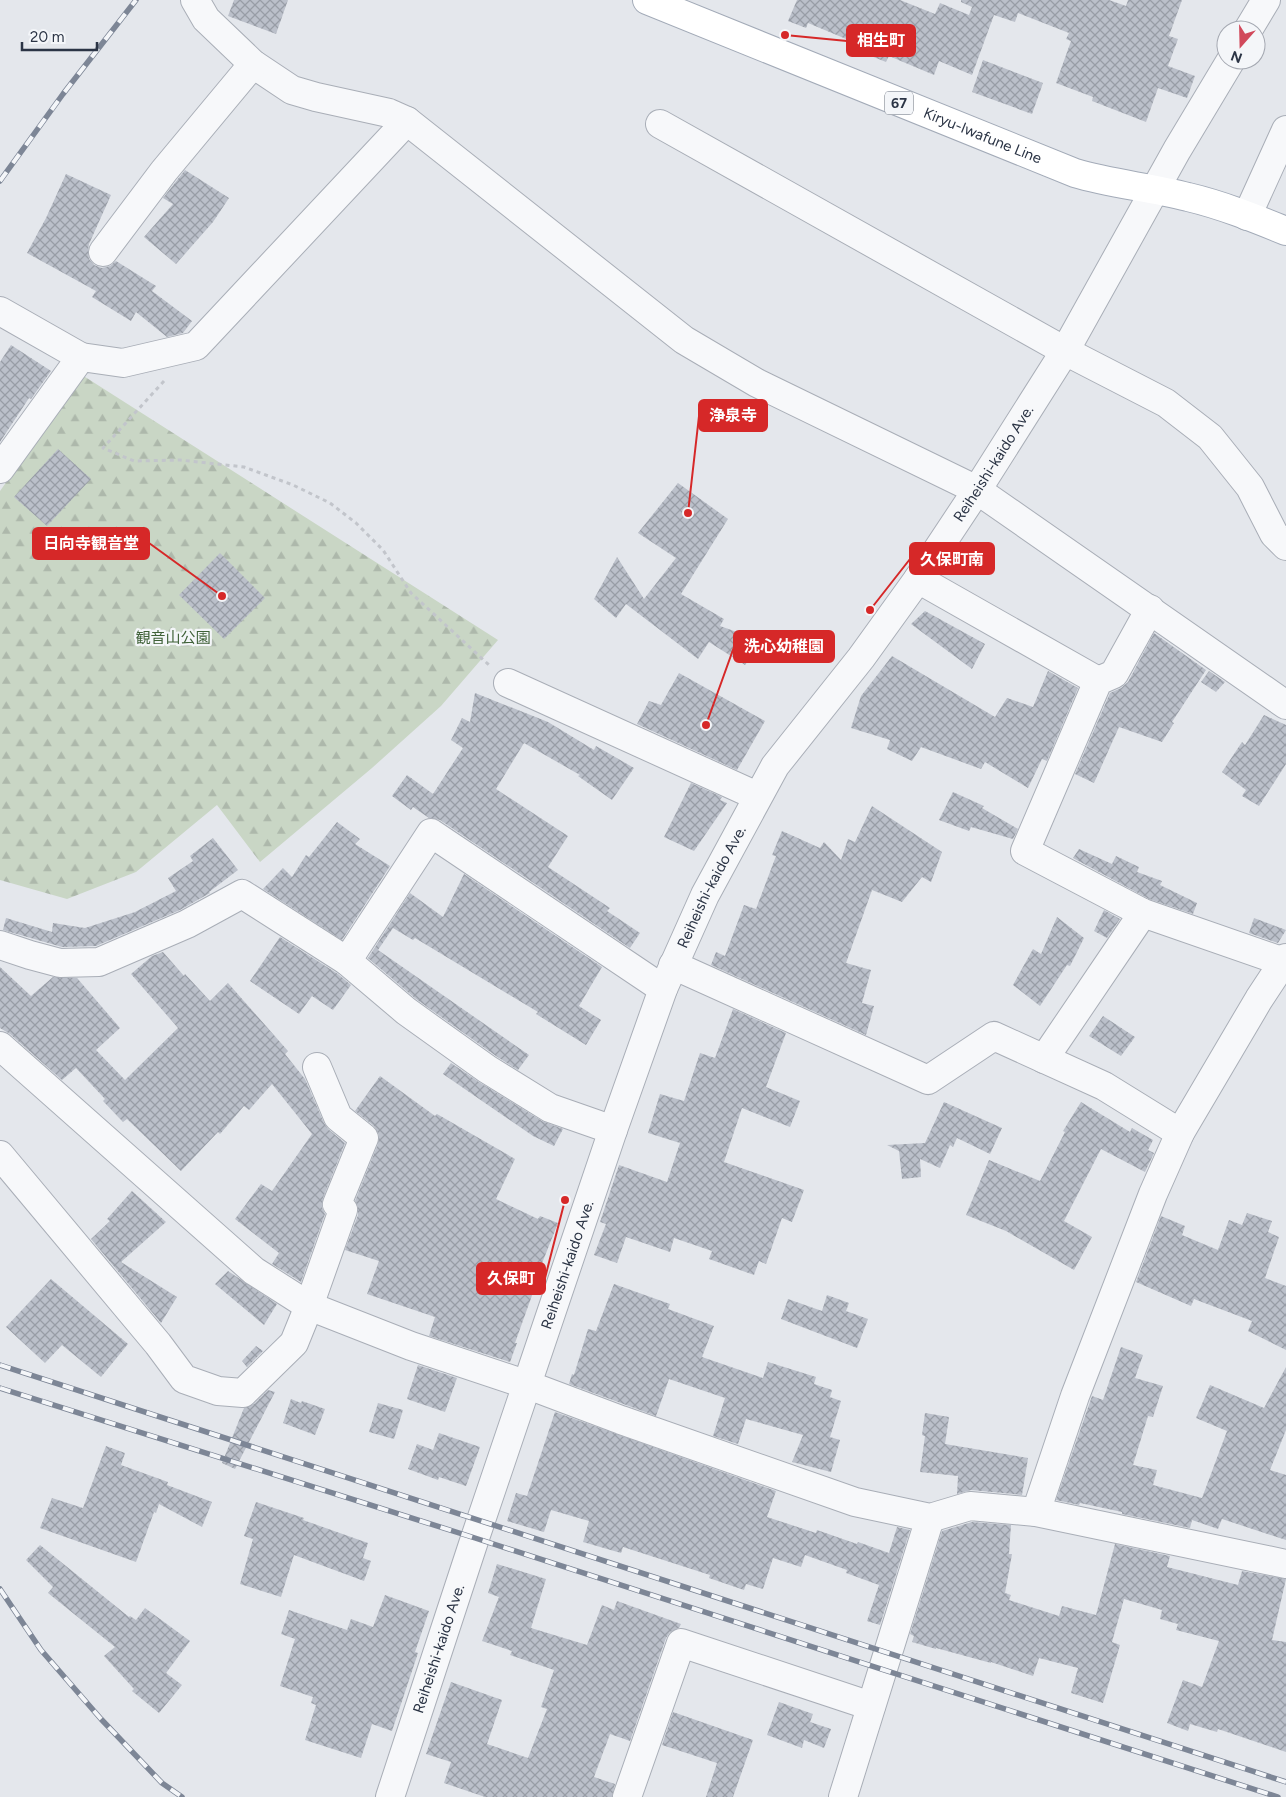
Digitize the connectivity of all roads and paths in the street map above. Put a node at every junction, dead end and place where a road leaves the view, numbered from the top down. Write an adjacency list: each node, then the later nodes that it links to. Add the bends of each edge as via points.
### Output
1 (195, 0): 5 (street, via 206,19)
2 (647, 0): 10 (main road, Kiryu-Iwafune Line / 67, via 1075,173)
3 (1266, 0): 4 (street)
4 (1254, 20)
5 (253, 64): 7 (street, via 292,90 389,113); 13 (street, via 164,171)
6 (1224, 70): 10 (street, Reiheishi-kaido Ave.)
7 (407, 121): 16 (street, via 196,346 123,363); 19 (street, via 684,340 757,383)
8 (660, 124): 15 (street)
9 (1286, 130): 11 (street)
10 (1156, 190): 11 (main road, 67); 15 (street, Reiheishi-kaido Ave.)
11 (1247, 216): 12 (main road, 67)
12 (1286, 231)
13 (103, 252)
14 (0, 310): 16 (street)
15 (1065, 351): 19 (street, Reiheishi-kaido Ave.); 20 (street, via 1166,403 1210,437 1250,487 1274,534)
16 (81, 357): 18 (street)
17 (170, 375): 24 (path, via 103,448 134,461 180,460 244,467 330,503 356,522 383,550 411,593)
18 (0, 469)
19 (978, 490): 21 (street, Reiheishi-kaido Ave.); 22 (street)
20 (1286, 546)
21 (918, 579): 23 (street); 26 (street, Reiheishi-kaido Ave., via 861,658 775,766)
22 (1150, 609): 23 (street, via 1114,674); 25 (street)
23 (1098, 681): 27 (street, via 1025,850)
24 (508, 682): 26 (street)
25 (1286, 705)
26 (757, 796): 31 (street, Reiheishi-kaido Ave., via 705,895)
27 (1143, 913): 29 (street); 33 (street)
28 (0, 946): 30 (street, via 60,963 99,962 187,924 242,894)
29 (1285, 960): 36 (street)
30 (347, 961): 31 (street, via 431,833); 35 (street, via 406,1011 487,1069 550,1108)
31 (668, 977): 33 (street, via 928,1080 994,1036); 35 (street, Reiheishi-kaido Ave.)
32 (0, 1046): 38 (street, via 254,1271)
33 (1044, 1058): 36 (street, via 1104,1086)
34 (317, 1068): 38 (street, via 338,1117 364,1138 337,1204 343,1210)
35 (613, 1130): 39 (street, Reiheishi-kaido Ave.)
36 (1180, 1133): 40 (street, via 1075,1396)
37 (0, 1156): 38 (street, via 184,1379 218,1391 243,1393 294,1344)
38 (310, 1306): 39 (street, via 411,1346)
39 (528, 1385): 41 (street, via 855,1502); 44 (street, Reiheishi-kaido Ave.)
40 (1036, 1512): 41 (street, via 970,1506); 42 (street)
41 (930, 1518): 43 (street)
42 (1286, 1564)
43 (871, 1706): 45 (street, via 681,1643); 46 (street)
44 (390, 1797)
45 (628, 1797)
46 (843, 1797)

